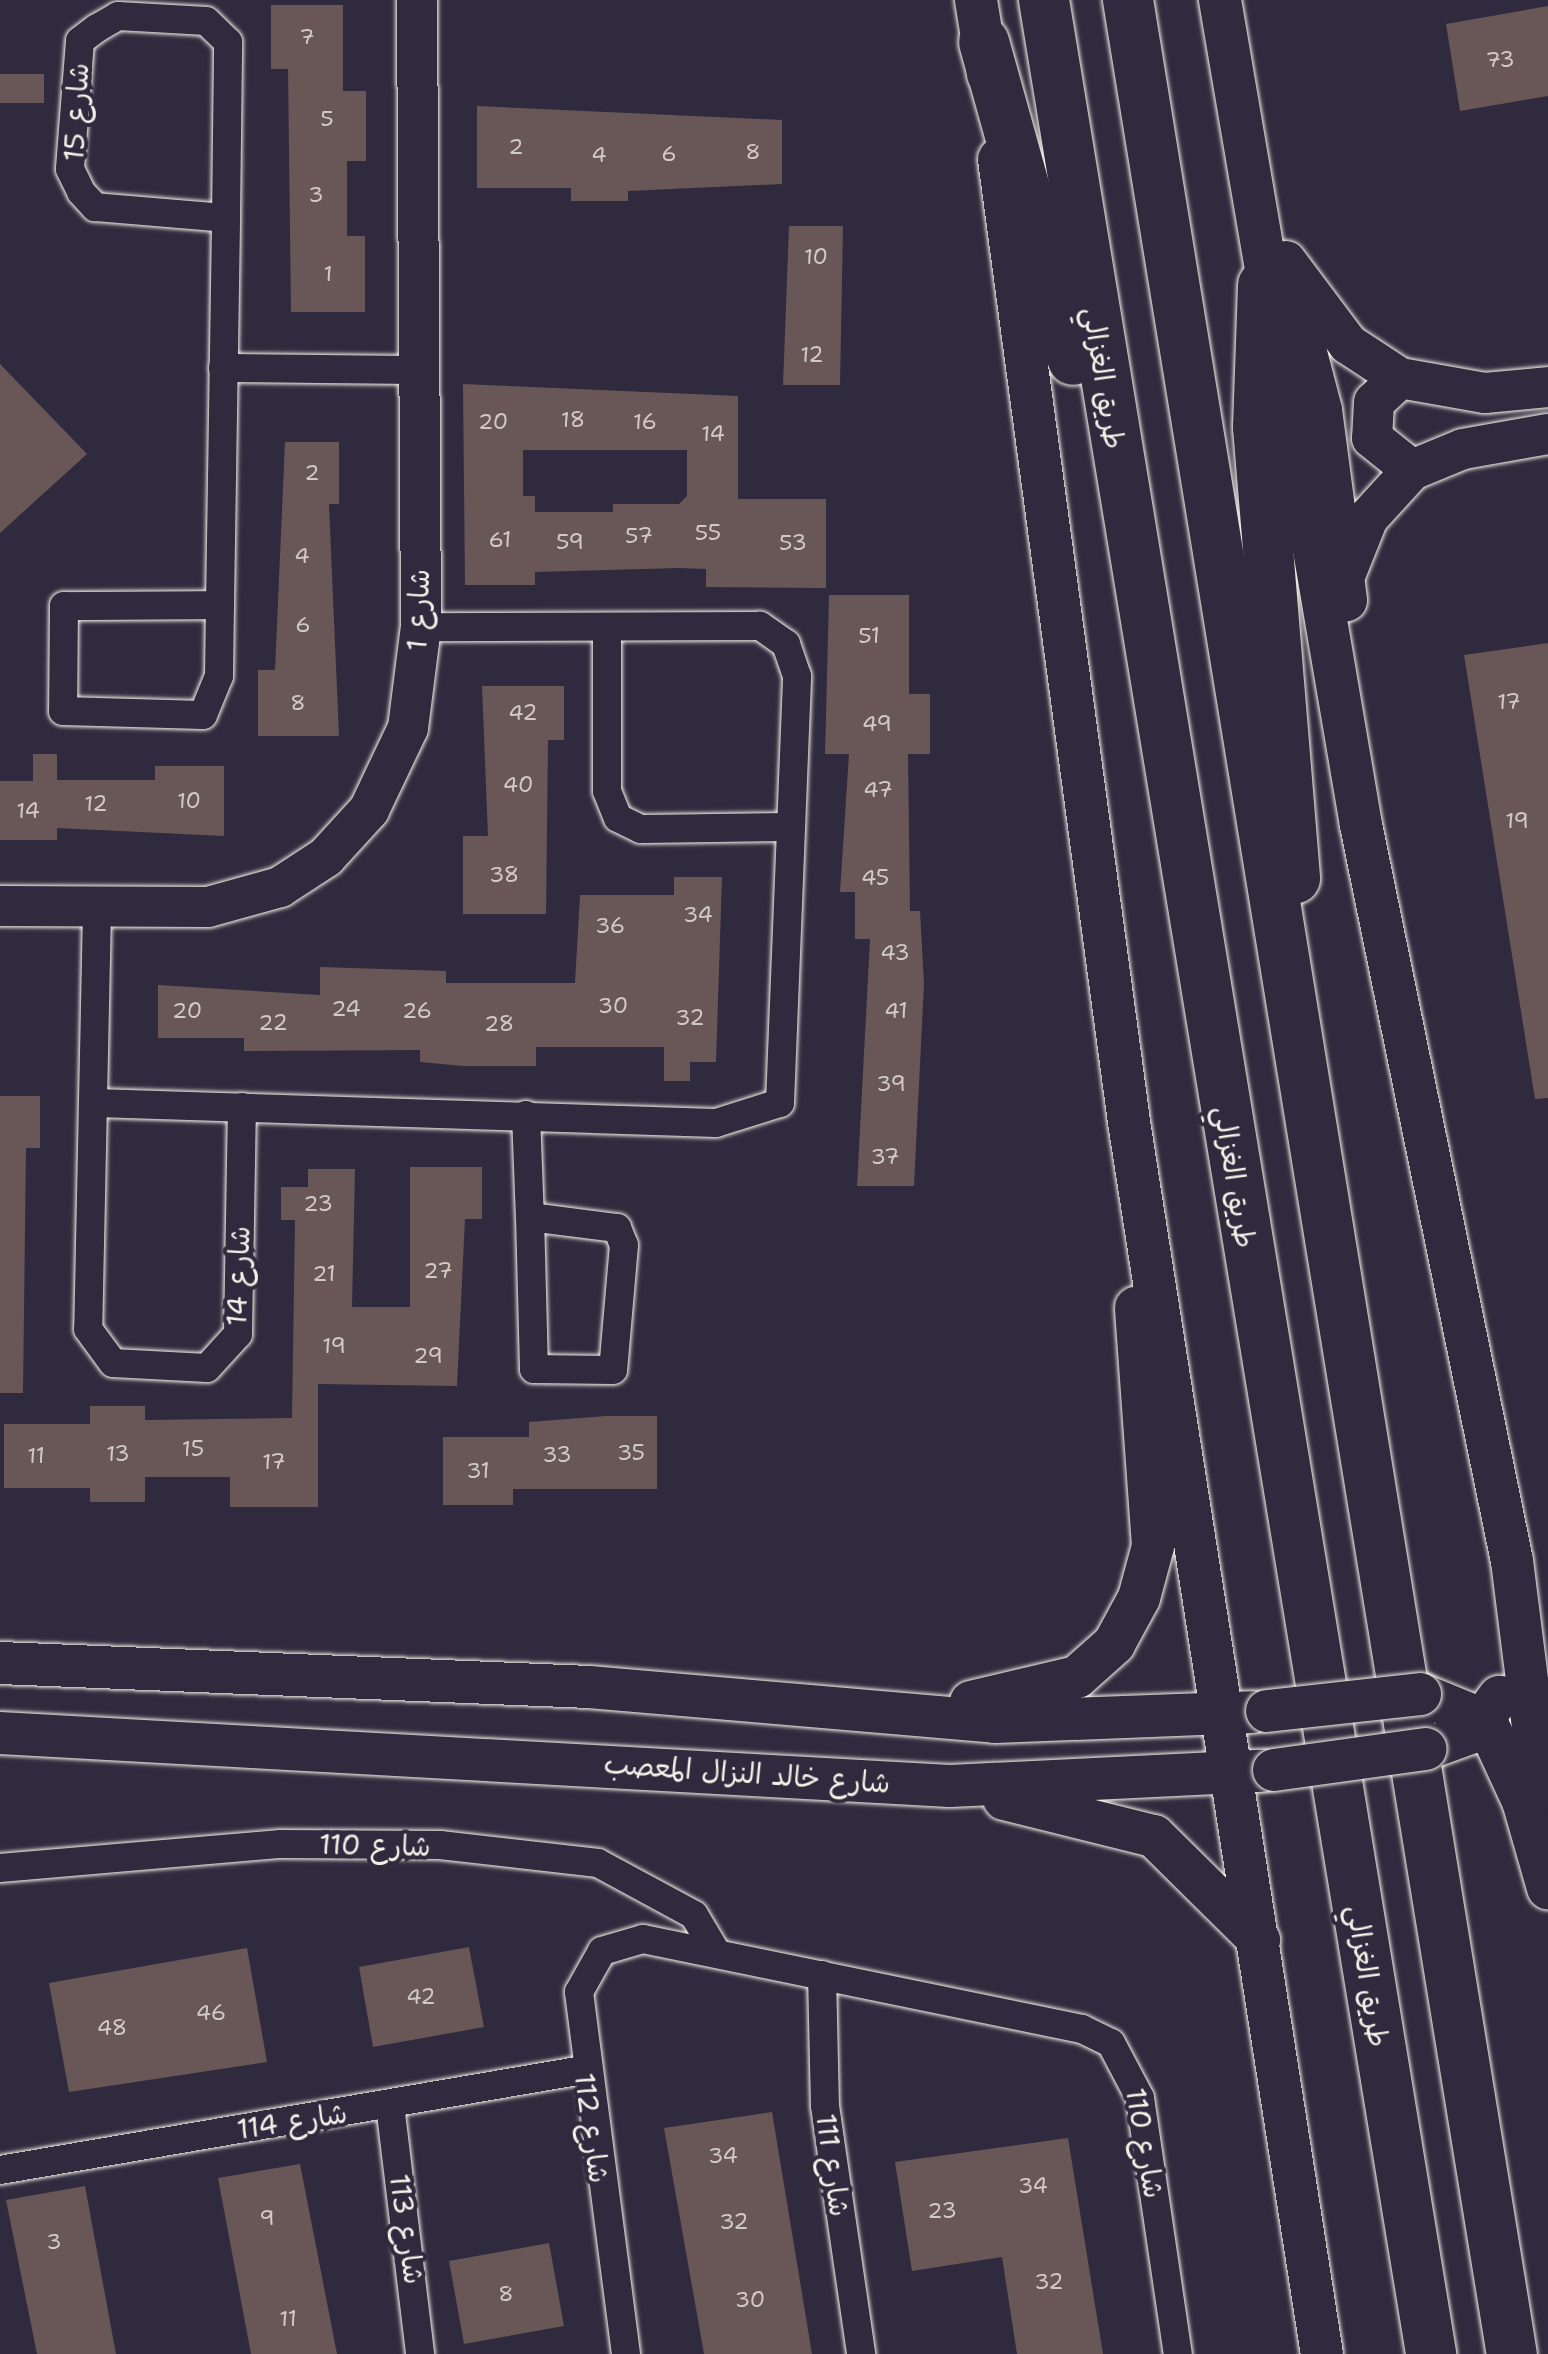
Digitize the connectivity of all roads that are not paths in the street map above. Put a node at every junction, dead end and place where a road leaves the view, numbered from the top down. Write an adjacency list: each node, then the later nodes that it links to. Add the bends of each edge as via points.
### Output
1 (417, 0): 9 (street, شارع 1)
2 (1044, 0): 18 (highway, طريق الغزالي)
3 (1128, 0): 25 (highway)
4 (1220, 0): 7 (main road, via 1241,152)
5 (980, 21): 18 (highway); 27 (main road)
6 (226, 218): 6 (street, شارع 15, via 228,42 220,29 118,16 97,28 80,41 70,169 82,192 95,207); 8 (street, شارع 15)
7 (1270, 265): 10 (street); 14 (main road, via 1320,410); 19 (main road); 25 (highway, via 1258,427 1289,753)
8 (224, 368): 9 (street); 15 (street, شارع 15)
9 (420, 370): 16 (street, شارع 1)
10 (1400, 378): 11 (street, via 1470,392); 13 (street, via 1374,402 1372,438)
11 (1548, 387)
12 (1548, 434): 13 (street, via 1464,448)
13 (1412, 470): 14 (street, via 1368,518)
14 (1344, 578): 19 (main road)
15 (220, 605): 15 (street, شارع 15, via 64,606 63,712 202,715 219,676)
16 (421, 627): 17 (street); 22 (street, شارع 1, via 408,728 370,810 326,857 280,887 208,907)
17 (607, 629): 20 (street, via 607,792 618,818 641,829); 20 (street, via 760,626 786,644 797,676)
18 (1152, 679): 52 (highway, طريق الغزالي)
19 (1360, 825): 29 (main road)
20 (788, 827): 26 (street, via 780,1103 716,1123)
21 (0, 906): 22 (street, شارع 1)
22 (97, 910): 23 (street, شارع 14)
23 (96, 1103): 24 (street); 24 (street, شارع 14, via 88,1329 97,1352 113,1364 207,1368 238,1334)
24 (242, 1106): 26 (street)
25 (1305, 1108): 53 (highway)
26 (526, 1116): 28 (street)
27 (1129, 1122): 31 (main road, via 1153,1546 1139,1598 1114,1644 1076,1677); 32 (main road)
28 (530, 1217): 28 (street, via 534,1370 614,1370 624,1245 617,1228)
29 (1512, 1561): 33 (main road, via 1505,1677); 37 (main road)
30 (0, 1663): 31 (main road, via 372,1675)
31 (906, 1712): 32 (main road, via 1085,1725)
32 (1224, 1714): 33 (main road, bridge, via 1420,1694); 35 (main road)
33 (1486, 1721): 35 (main road, شارع خالد النزال المعصب, bridge, via 1426,1749); 39 (main road, via 1523,1801)
34 (0, 1732): 36 (main road, شارع خالد النزال المعصب)
35 (1254, 1772): 36 (main road, شارع خالد النزال المعصب); 41 (main road)
36 (950, 1786): 41 (main road, via 1154,1836)
37 (1548, 1846)
38 (0, 1868): 42 (street, شارع 110, via 282,1844 440,1845 598,1863 694,1915)
39 (1548, 1888)
40 (644, 1940): 42 (street, شارع 110); 44 (street, شارع 112, via 618,1943 586,1967)
41 (1259, 1940): 51 (main road)
42 (716, 1952): 43 (street, شارع 110)
43 (822, 1975): 49 (street, شارع 111, via 825,2106); 50 (street, شارع 110, via 1082,2029 1111,2043 1140,2098)
44 (583, 2070): 45 (street, 114 شارع); 48 (street, شارع 112)
45 (390, 2105): 46 (street, 114 شارع); 47 (street, شارع 113)
46 (0, 2170)
47 (420, 2354)
48 (626, 2354)
49 (861, 2354)
50 (1178, 2354)
51 (1322, 2354)
52 (1430, 2354)
53 (1512, 2354)

